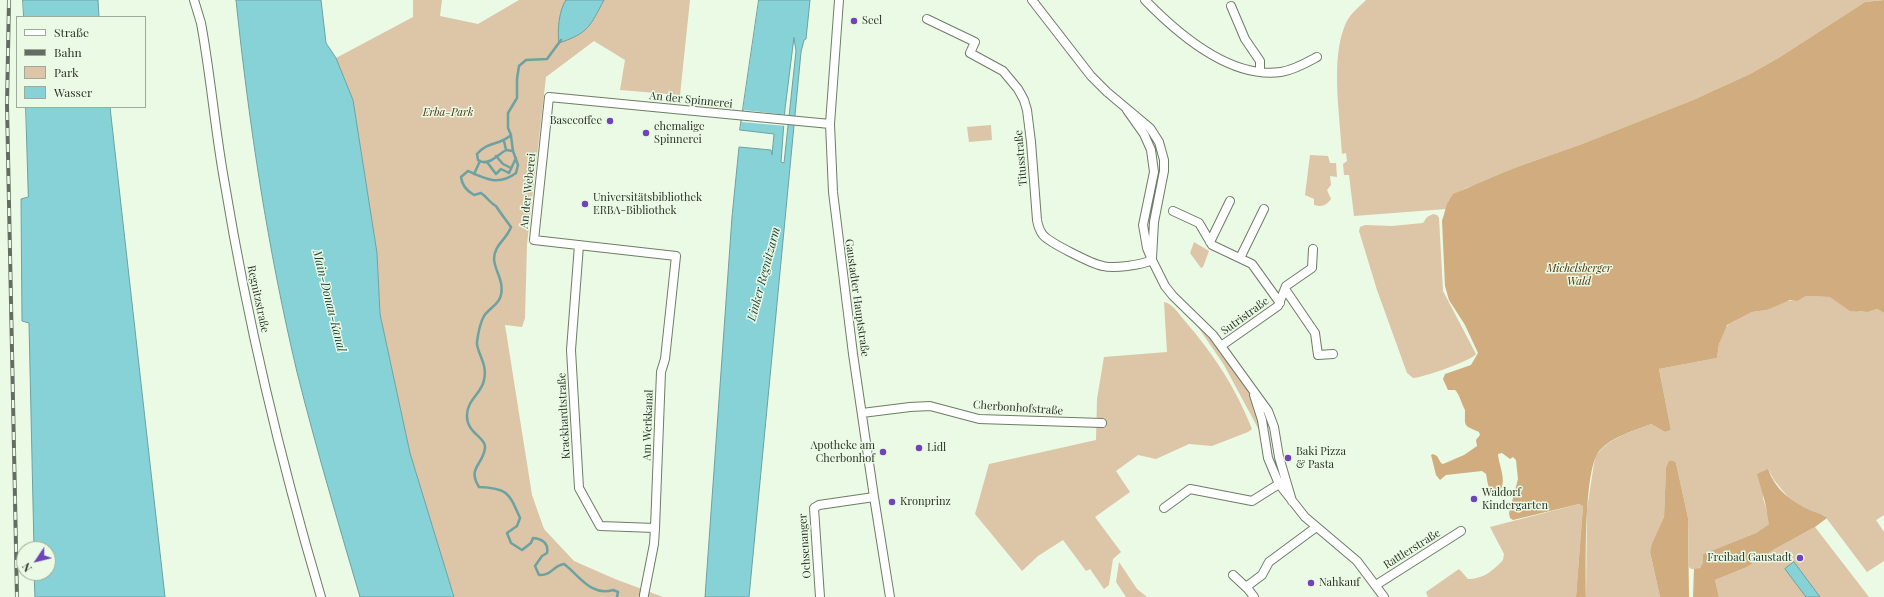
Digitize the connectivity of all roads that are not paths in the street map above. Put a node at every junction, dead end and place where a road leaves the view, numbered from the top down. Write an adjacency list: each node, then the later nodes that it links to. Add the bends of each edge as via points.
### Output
1 (194, 0): 38 (street, Regnitzstraße, via 204,37 224,184 250,317 280,448)
2 (839, 0): 10 (street, Gaustadter Hauptstraße)
3 (1032, 0): 19 (street, via 1078,62 1127,110 1144,134 1152,156 1154,172 1143,225)
4 (1146, 0): 8 (street, via 1171,26 1202,48 1238,67)
5 (1231, 6): 8 (street, via 1245,39 1260,61)
6 (927, 19): 19 (street, Titusstraße, via 975,42 970,53 1003,72 1024,100 1031,142 1038,226 1043,235 1052,242 1104,267)
7 (1317, 56): 8 (street, via 1291,70)
8 (1260, 72)
9 (549, 97): 10 (street, An der Spinnerei); 15 (street, An der Weberei, via 534,240)
10 (830, 124): 25 (street, Gaustadter Hauptstraße, via 836,221)
11 (1230, 201): 14 (street)
12 (1264, 209): 18 (street)
13 (1173, 211): 14 (street, Sutristraße, via 1199,223)
14 (1210, 242): 18 (street, Sutristraße)
15 (579, 245): 17 (street, An der Weberei); 31 (street, Krackhardtstraße, via 571,350 579,488 600,526)
16 (1313, 249): 20 (street, via 1312,268)
17 (676, 256): 31 (street, Am Werkkanal, via 665,358 661,372)
18 (1240, 258): 21 (street, Sutristraße, via 1252,264)
19 (1152, 260): 22 (street, via 1173,296 1205,325)
20 (1285, 289): 21 (street, Sutristraße); 23 (street, via 1315,333 1318,355)
21 (1280, 303): 22 (street, Sutristraße)
22 (1222, 346): 24 (street)
23 (1333, 354)
24 (1248, 383): 27 (street, via 1260,410 1271,467); 29 (street, via 1264,404 1271,419)
25 (862, 413): 26 (street, Cherbonhofstraße, via 930,406 979,419); 28 (street, Gaustadter Hauptstraße)
26 (1102, 423)
27 (1280, 484): 29 (street); 30 (street, via 1252,501 1190,489)
28 (874, 497): 39 (street, Ochsenanger, via 819,505 814,508); 40 (street, Gaustadter Hauptstraße)
29 (1292, 501): 32 (street)
30 (1164, 508)
31 (655, 528): 37 (street, Am Werkkanal)
32 (1315, 528): 35 (street, via 1357,561); 36 (street, via 1269,562 1262,575)
33 (1461, 531): 35 (street, Rattlerstraße)
34 (1233, 575): 36 (street)
35 (1376, 585): 42 (street)
36 (1246, 587): 41 (street)
37 (644, 595)
38 (321, 597)
39 (820, 597)
40 (890, 597)
41 (1254, 597)
42 (1384, 597)

